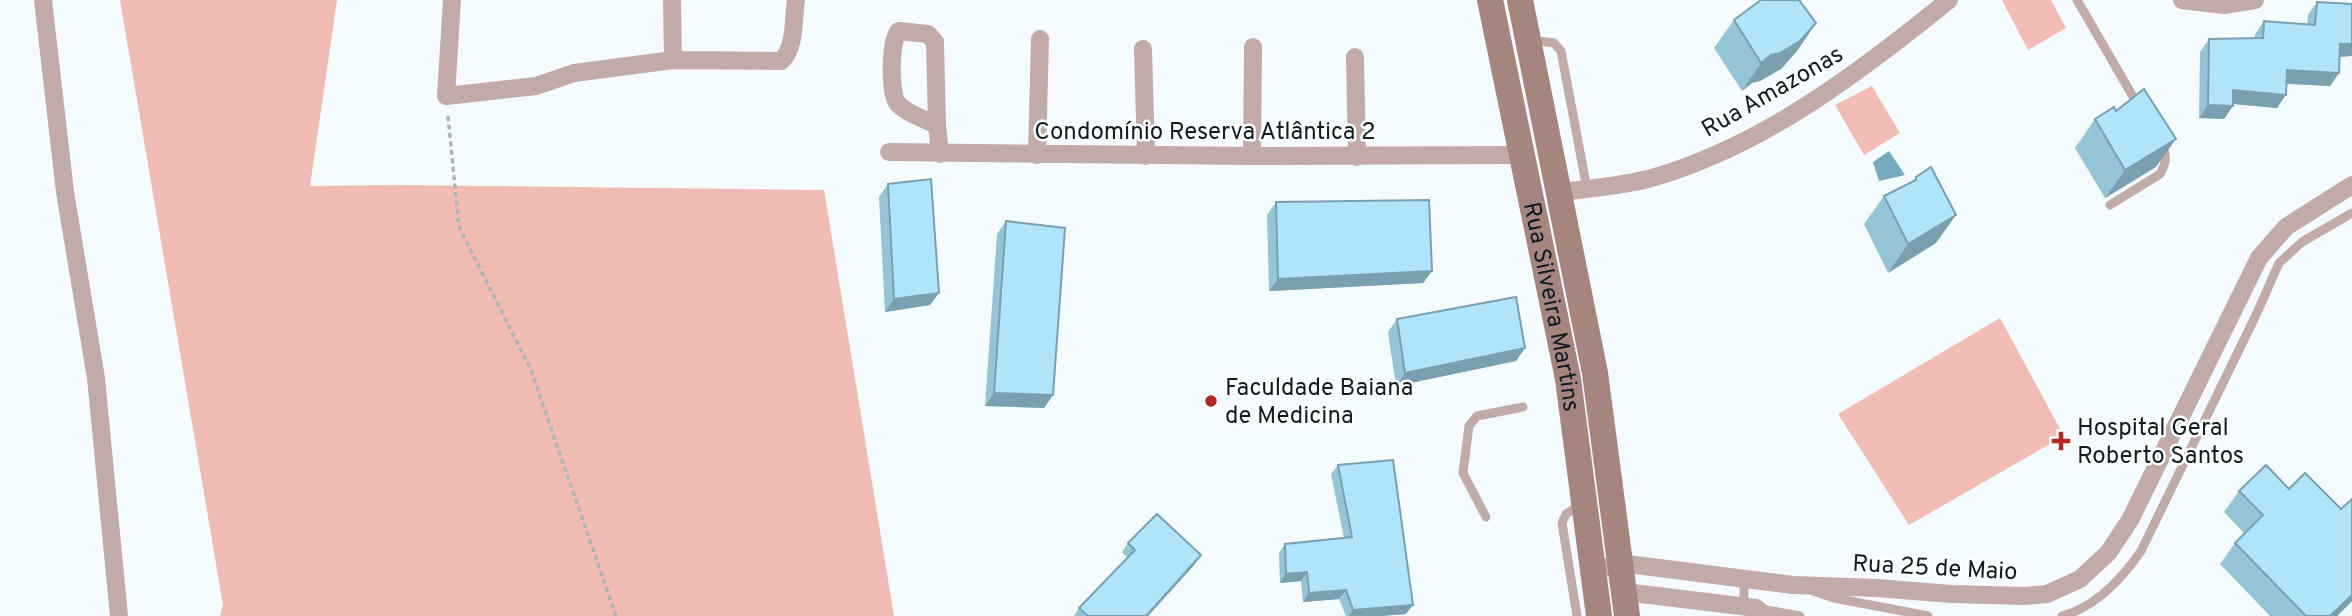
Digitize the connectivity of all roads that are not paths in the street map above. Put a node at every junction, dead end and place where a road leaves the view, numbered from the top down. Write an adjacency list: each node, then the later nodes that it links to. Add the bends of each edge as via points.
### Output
1 (43, 0): 41 (street, via 65,192 96,378)
2 (452, 0): 16 (street, via 446,96 536,86 574,73)
3 (672, 0): 16 (street)
4 (796, 0): 16 (street, via 791,43 781,61)
5 (1490, 0): 23 (main road, Rua Silveira Martins)
6 (1520, 0): 12 (main road, Rua Silveira Martins)
7 (1950, 0): 28 (street, Rua Amazonas, via 1889,48 1740,144 1646,179)
8 (2077, 0): 17 (lane)
9 (2182, 0): 10 (street, via 2224,5)
10 (2255, 0)
11 (1040, 38): 22 (street)
12 (1527, 40): 28 (lane, via 1554,43 1561,51); 29 (main road, Rua Silveira Martins)
13 (1253, 47): 25 (street)
14 (1143, 49): 24 (street)
15 (1355, 57): 26 (street)
16 (673, 60)
17 (2143, 113)
18 (937, 125): 18 (street, via 935,43 928,34 900,31 893,38 893,97 900,106); 21 (street)
19 (2156, 136): 30 (lane, via 2166,156 2160,174)
20 (889, 152): 21 (street, Condomínio Reserva Atlântica 2)
21 (940, 154): 22 (street, Condomínio Reserva Atlântica 2)
22 (1037, 155): 24 (street, Condomínio Reserva Atlântica 2)
23 (1521, 155): 26 (street, Condomínio Reserva Atlântica 2); 33 (main road, Rua Silveira Martins, via 1568,379)
24 (1146, 156): 25 (street, Condomínio Reserva Atlântica 2)
25 (1252, 156): 26 (street, Condomínio Reserva Atlântica 2)
26 (1357, 157)
27 (2352, 185): 38 (street, Rua 25 de Maio, via 2286,227 2259,258 2130,520 2108,553 2080,579 2047,594 2001,597)
28 (1587, 189): 29 (street, Rua Amazonas)
29 (1559, 192): 35 (main road, Rua Silveira Martins, via 1595,373)
30 (2110, 205)
31 (2352, 213): 46 (lane, via 2302,242 2279,262 2141,551 2106,592)
32 (1523, 407): 34 (lane, via 1478,416 1469,426 1463,473)
33 (1585, 502): 36 (main road, Rua Silveira Martins); 42 (lane, via 1566,514 1562,523)
34 (1486, 517)
35 (1620, 563): 36 (street, Rua 25 de Maio); 37 (street, Rua 25 de Maio); 39 (main road, Rua Silveira Martins)
36 (1592, 572): 43 (main road, Rua Silveira Martins)
37 (1744, 579): 38 (street, Rua 25 de Maio); 40 (lane)
38 (1793, 585): 45 (lane)
39 (1626, 604): 40 (street)
40 (1755, 610): 44 (lane)
41 (119, 616)
42 (1577, 616)
43 (1599, 616)
44 (1800, 616)
45 (1928, 616)
46 (2062, 616)

